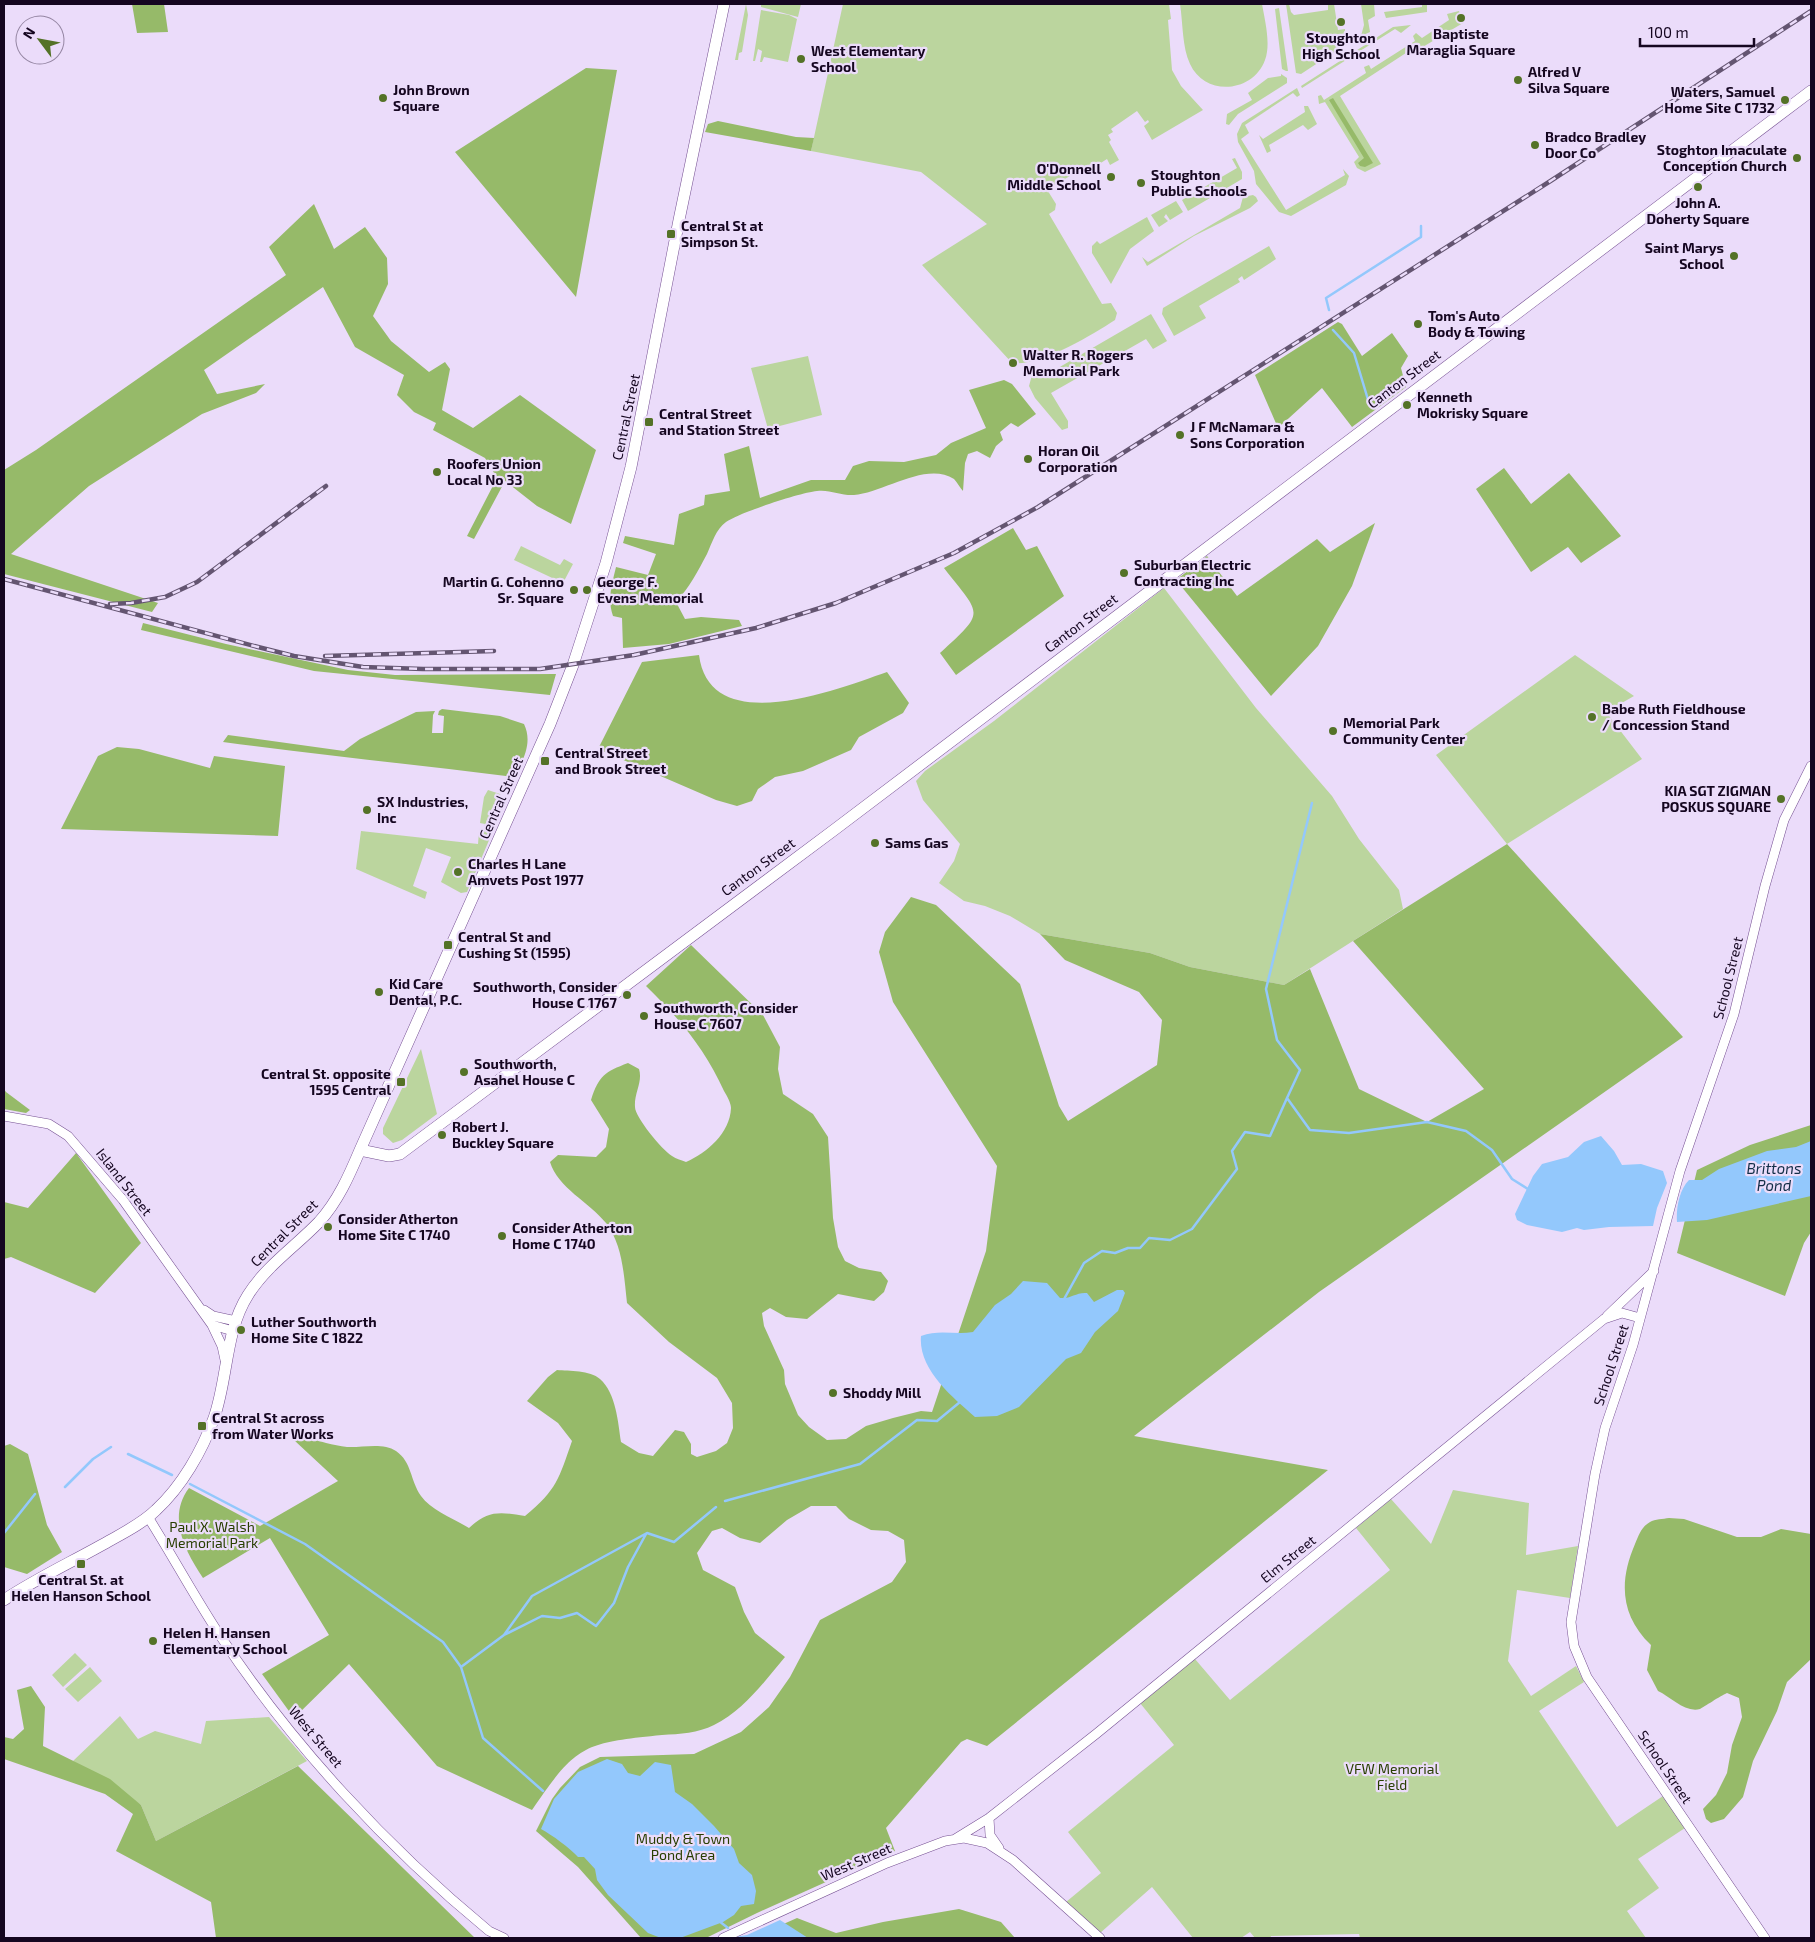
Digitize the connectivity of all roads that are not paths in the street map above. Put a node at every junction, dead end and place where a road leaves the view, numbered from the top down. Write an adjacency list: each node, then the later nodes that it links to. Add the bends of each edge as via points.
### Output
1 (724, 4): 5 (main road, Central Street, via 643,416 606,563 574,665 548,731)
2 (1811, 92): 5 (main road, Canton Street, via 834,830 396,1156)
3 (1811, 766): 6 (street, School Street, via 1784,820 1734,1014 1680,1171)
4 (4, 1116): 7 (street, Island Street, via 49,1124 68,1136 123,1200)
5 (360, 1150): 11 (main road, Central Street, via 335,1201 254,1286)
6 (1654, 1271): 8 (street, School Street); 9 (street)
7 (196, 1304): 10 (street, Island Street); 11 (street, Island Street)
8 (1640, 1318): 9 (street, Elm Street, via 1622,1313); 22 (street, School Street, via 1599,1455 1574,1600 1572,1637 1587,1677)
9 (1604, 1319): 15 (street, Elm Street, via 1104,1728)
10 (212, 1325): 11 (street); 12 (street, Island Street, via 222,1346)
11 (235, 1326): 12 (main road, Central Street)
12 (227, 1369): 13 (main road, Central Street, via 214,1417 199,1450 172,1493)
13 (148, 1517): 14 (main road, Central Street); 18 (street, West Street, via 219,1634 294,1734 398,1851)
14 (4, 1600)
15 (989, 1818): 16 (street, Elm Street); 17 (street, West Street, via 990,1835)
16 (955, 1839): 17 (street, West Street, via 982,1841); 20 (street, West Street, via 887,1863)
17 (1004, 1853): 21 (street, West Street)
18 (492, 1935): 19 (street, West Street)
19 (504, 1938)
20 (723, 1938)
21 (1100, 1938)
22 (1765, 1938)

